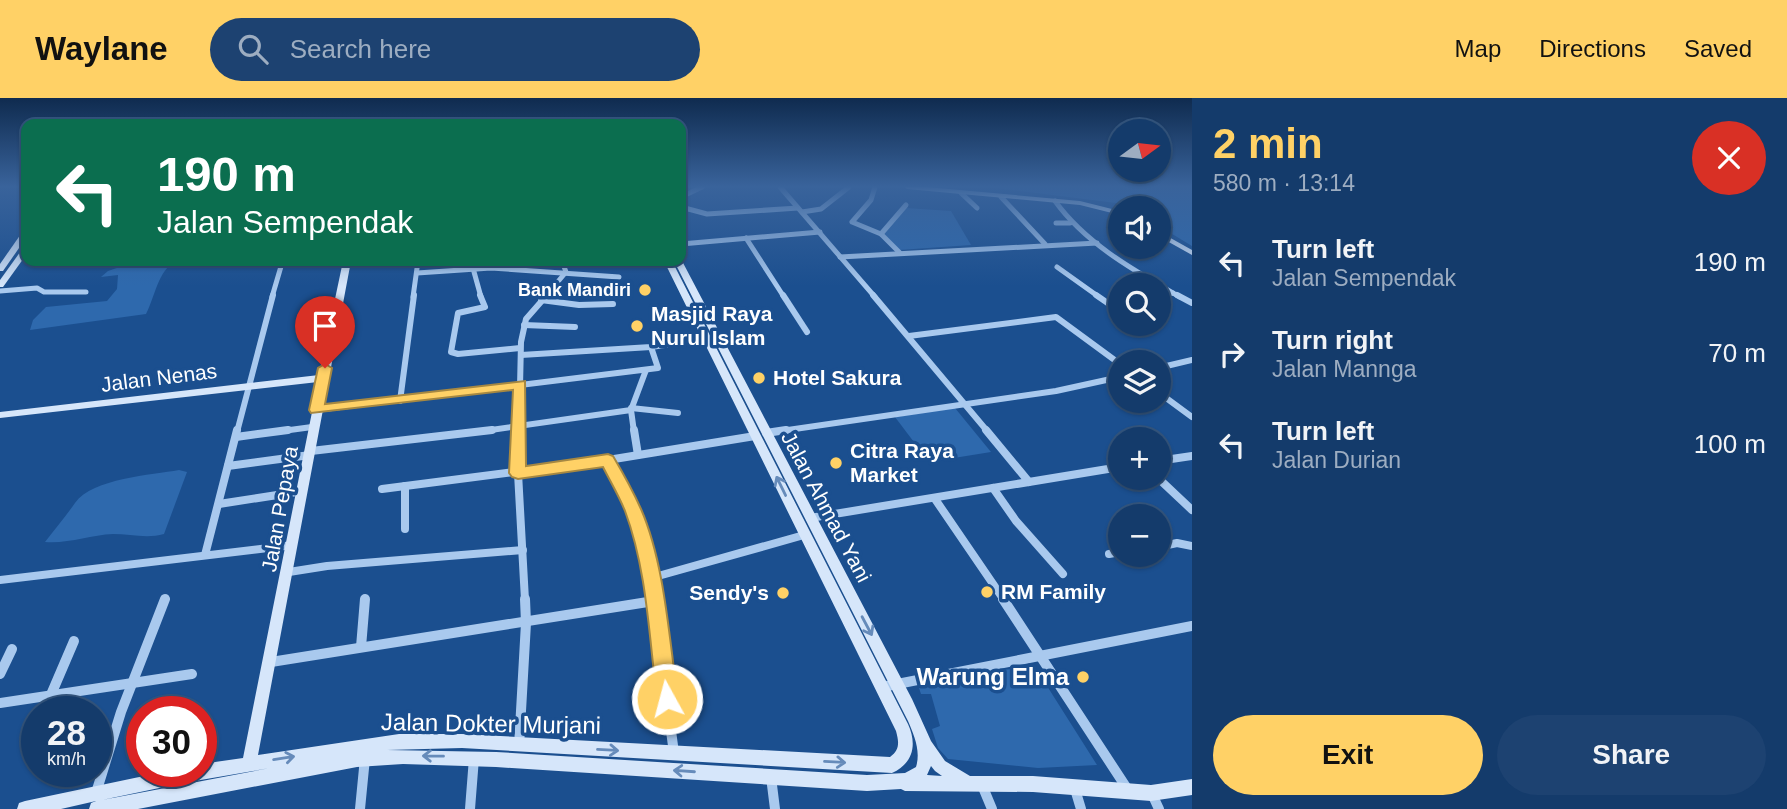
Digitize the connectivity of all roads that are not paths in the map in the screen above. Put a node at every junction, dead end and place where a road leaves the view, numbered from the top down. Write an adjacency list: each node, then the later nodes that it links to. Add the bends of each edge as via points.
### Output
1 (809, 220): 8 (street)
2 (854, 220): 9 (street)
3 (893, 220): 9 (street)
4 (1023, 220): 15 (street)
5 (1069, 220): 7 (street)
6 (1056, 223): 7 (street)
7 (1071, 223): 13 (street)
8 (820, 232): 10 (street); 19 (street)
9 (881, 234): 16 (street)
10 (746, 238): 14 (street); 45 (street)
11 (21, 241): 29 (main road)
12 (1171, 241): 17 (main road)
13 (1097, 243): 15 (street); 37 (street)
14 (686, 244)
15 (1045, 244): 16 (street)
16 (900, 253): 19 (street)
17 (1192, 253)
18 (21, 257): 34 (main road)
19 (840, 257): 46 (street)
20 (282, 266): 57 (street)
21 (346, 266): 54 (main road, Jalan Pepaya)
22 (418, 266): 32 (street)
23 (460, 266): 32 (street)
24 (472, 266): 49 (street, via 485,307 458,313 451,352)
25 (496, 266): 31 (street)
26 (564, 266): 31 (street)
27 (671, 266): 39 (main road, Jalan Ahmad Yani)
28 (680, 266): 39 (main road, Jalan Ahmad Yani)
29 (1, 267)
30 (1057, 267): 40 (street)
31 (566, 272): 33 (street); 38 (street)
32 (417, 273): 58 (street)
33 (619, 277)
34 (0, 285)
35 (0, 290): 36 (street)
36 (86, 292)
37 (1173, 293): 41 (street)
38 (541, 300): 42 (street); 43 (street)
39 (693, 302): 47 (main road, Jalan Ahmad Yani); 68 (main road, Jalan Ahmad Yani)
40 (1108, 303)
41 (1192, 303)
42 (613, 304)
43 (524, 325): 44 (street); 49 (street)
44 (575, 327)
45 (807, 332)
46 (909, 336): 50 (street, via 1056,317); 60 (street)
47 (706, 339): 48 (street); 68 (main road, Jalan Ahmad Yani)
48 (651, 347): 49 (street); 53 (street, via 660,367)
49 (521, 351): 56 (street)
50 (1108, 355)
51 (1192, 360): 52 (street)
52 (1171, 365)
53 (646, 370): 56 (street); 61 (street)
54 (322, 378): 57 (main road, Jalan Nenas); 62 (main road, Jalan Pepaya)
55 (1108, 380): 60 (street)
56 (520, 385): 58 (street); 67 (street)
57 (248, 387): 64 (main road, Jalan Nenas); 69 (street)
58 (400, 401): 62 (street)
59 (1171, 402): 65 (street)
60 (964, 403): 68 (street); 78 (street)
61 (631, 409): 63 (street); 67 (street); 71 (street)
62 (316, 410): 66 (main road, Jalan Pepaya)
63 (678, 413)
64 (0, 415)
65 (1192, 417)
66 (312, 427): 69 (street); 70 (main road, Jalan Pepaya)
67 (519, 427): 70 (street); 77 (street)
68 (760, 434): 71 (street); 87 (main road, Jalan Ahmad Yani)
69 (236, 437): 75 (street)
70 (311, 453): 75 (street); 83 (main road, Jalan Pepaya)
71 (638, 454): 74 (street)
72 (1192, 456): 73 (street)
73 (1171, 459)
74 (608, 460): 77 (street); 97 (street, via 633,510)
75 (228, 466): 85 (street)
76 (1108, 469): 78 (street)
77 (518, 473): 79 (street); 93 (street)
78 (1029, 482): 80 (street)
79 (405, 486): 81 (street); 88 (street)
80 (993, 488): 84 (street); 96 (street)
81 (383, 489)
82 (1171, 490): 86 (street)
83 (303, 491): 85 (street); 91 (main road, Jalan Pepaya)
84 (935, 499): 87 (street); 107 (street)
85 (219, 504): 94 (street)
86 (1192, 510)
87 (804, 519): 89 (main road, Jalan Ahmad Yani); 112 (main road, Jalan Ahmad Yani, one-way to 112)
88 (405, 529)
89 (804, 535): 97 (street); 113 (main road, Jalan Ahmad Yani)
90 (1171, 544): 92 (street)
91 (294, 545): 94 (street); 95 (main road, Jalan Pepaya)
92 (1192, 546)
93 (523, 551): 95 (street); 102 (street)
94 (205, 555): 98 (street)
95 (289, 572): 108 (main road, Jalan Pepaya)
96 (1063, 574)
97 (650, 578): 101 (street)
98 (0, 580)
99 (165, 598): 111 (street)
100 (365, 599): 105 (street)
101 (654, 601): 102 (street); 120 (street)
102 (526, 623): 105 (street); 121 (street)
103 (1192, 626): 107 (street)
104 (74, 641): 114 (street)
105 (361, 647): 108 (street)
106 (12, 649): 109 (street)
107 (1043, 657): 112 (street); 132 (street)
108 (271, 662): 125 (main road, Jalan Pepaya)
109 (0, 674)
110 (192, 674): 111 (street)
111 (132, 684): 115 (street); 134 (street)
112 (897, 684): 113 (street); 118 (main road, Jalan Ahmad Yani)
113 (882, 687): 119 (main road, Jalan Ahmad Yani)
114 (50, 696)
115 (56, 696)
116 (21, 700): 117 (street)
117 (0, 703)
118 (924, 741): 128 (main road, Jalan Dokter Murjani, via 927,758 921,772); 129 (main road, Jalan Ahmad Yani, via 940,766)
119 (908, 745): 122 (main road, Jalan Dokter Murjani, one-way to 119, via 892,765 907,753)
120 (674, 752): 121 (main road, Jalan Dokter Murjani, one-way to 120); 122 (main road, Jalan Dokter Murjani)
121 (518, 753): 123 (main road, Jalan Dokter Murjani); 125 (main road, Jalan Dokter Murjani, one-way to 121, via 399,741); 126 (main road, Jalan Dokter Murjani, one-way to 121)
122 (719, 755): 126 (main road)
123 (474, 757): 124 (main road, Jalan Dokter Murjani, one-way to 124); 137 (street)
124 (365, 758): 134 (main road, Jalan Dokter Murjani); 136 (street)
125 (249, 763): 134 (main road, Jalan Dokter Murjani)
126 (721, 774): 127 (main road, Jalan Dokter Murjani)
127 (771, 777): 128 (main road, Jalan Dokter Murjani); 138 (street)
128 (897, 783): 129 (main road, Jalan Dokter Murjani)
129 (975, 784): 131 (main road, Jalan Dokter Murjani); 139 (street)
130 (1192, 787): 133 (main road, Jalan Dokter Murjani)
131 (1075, 789): 132 (main road, Jalan Dokter Murjani); 140 (street)
132 (1128, 791): 133 (main road, Jalan Dokter Murjani)
133 (1152, 793): 141 (street)
134 (97, 801): 135 (main road, Jalan Dokter Murjani)
135 (25, 809)
136 (360, 809)
137 (470, 809)
138 (775, 809)
139 (992, 809)
140 (1081, 809)
141 (1159, 809)

